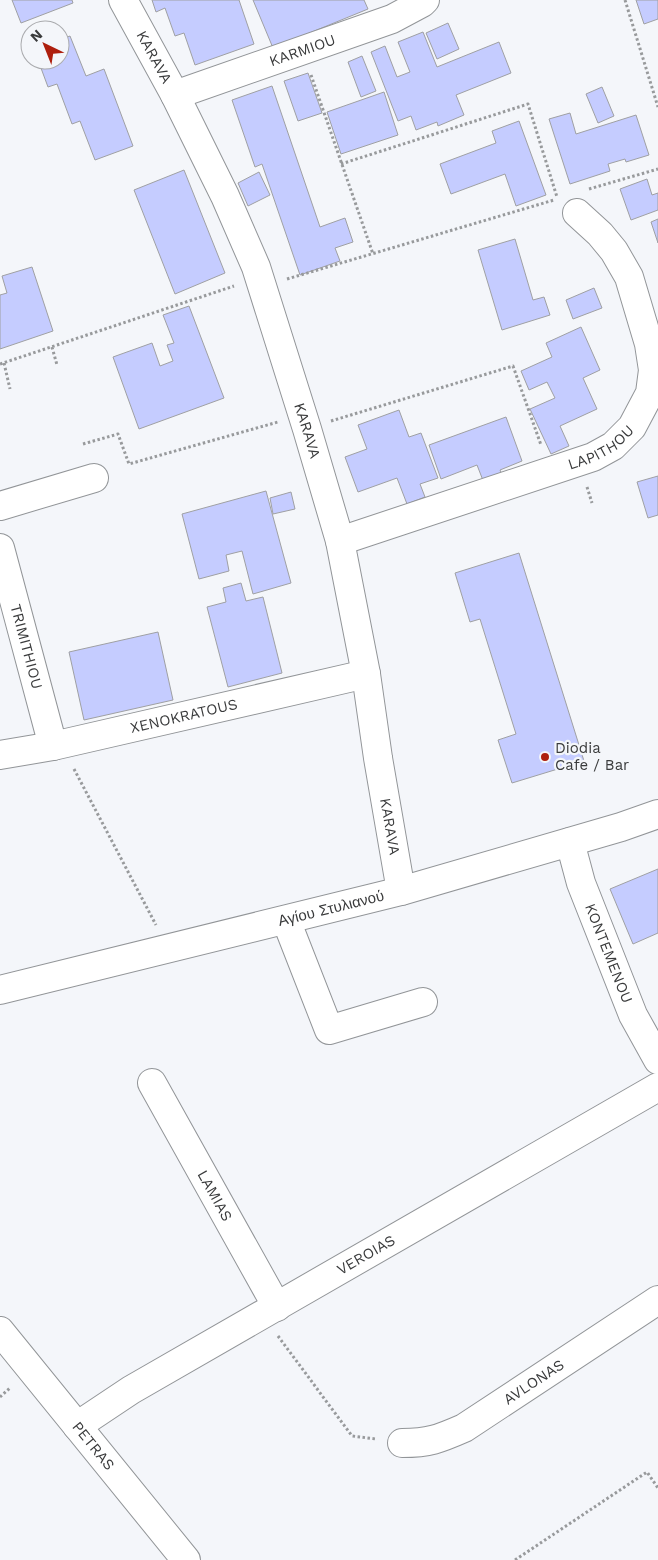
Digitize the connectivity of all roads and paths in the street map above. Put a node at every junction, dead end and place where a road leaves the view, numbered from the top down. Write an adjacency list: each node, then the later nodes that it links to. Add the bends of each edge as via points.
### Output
1 (123, 0): 5 (street, KARAVA)
2 (426, 0): 4 (street, KARMIOU, via 392,19)
3 (626, 0): 6 (path)
4 (302, 51): 5 (street, KARMIOU); 7 (path)
5 (175, 95): 11 (street, KARAVA, via 226,196)
6 (658, 107)
7 (341, 164): 10 (path); 10 (path, via 528,104 558,199)
8 (658, 169): 9 (path)
9 (581, 202): 18 (street, LAPITHOU, via 629,277 649,344 653,370 650,393 632,427 619,440 593,457)
10 (373, 254): 11 (path)
11 (261, 282): 12 (path); 16 (street, KARAVA)
12 (52, 347): 13 (path); 14 (path)
13 (2, 363): 15 (path)
14 (57, 365)
15 (10, 388)
16 (305, 422): 17 (path, via 129,464 118,434); 18 (path, via 513,366); 21 (street, KARAVA)
17 (83, 444)
18 (550, 471): 21 (street, LAPITHOU)
19 (94, 478): 20 (street)
20 (0, 506)
21 (340, 541): 23 (street, KARAVA)
22 (0, 548): 24 (street, TRIMITHIOU)
23 (366, 674): 24 (street, XENOKRATOUS); 28 (street, KARAVA)
24 (56, 746): 25 (street, XENOKRATOUS); 30 (path)
25 (0, 755)
26 (658, 814): 27 (street, Αγίου Στυλιανού)
27 (570, 842): 28 (street, Αγίου Στυλιανού); 33 (street, KONTEMENOU, via 581,883 633,1015)
28 (401, 891): 29 (street, Αγίου Στυλιανού)
29 (286, 920): 30 (street, Αγίου Στυλιανού); 32 (street, via 329,1030)
30 (169, 949): 31 (street, Αγίου Στυλιανού)
31 (0, 990)
32 (423, 1002)
33 (658, 1060)
34 (152, 1083): 37 (street, LAMIAS)
35 (658, 1087): 37 (street, VEROIAS)
36 (658, 1300): 40 (street, AVLONAS, via 464,1428 432,1441)
37 (270, 1311): 39 (street, VEROIAS, via 131,1390); 40 (path, via 352,1436)
38 (0, 1331): 39 (street, PETRAS)
39 (77, 1426): 42 (street, PETRAS)
40 (402, 1443)
41 (658, 1488): 43 (path, via 647,1472)
42 (186, 1560)
43 (515, 1560)

